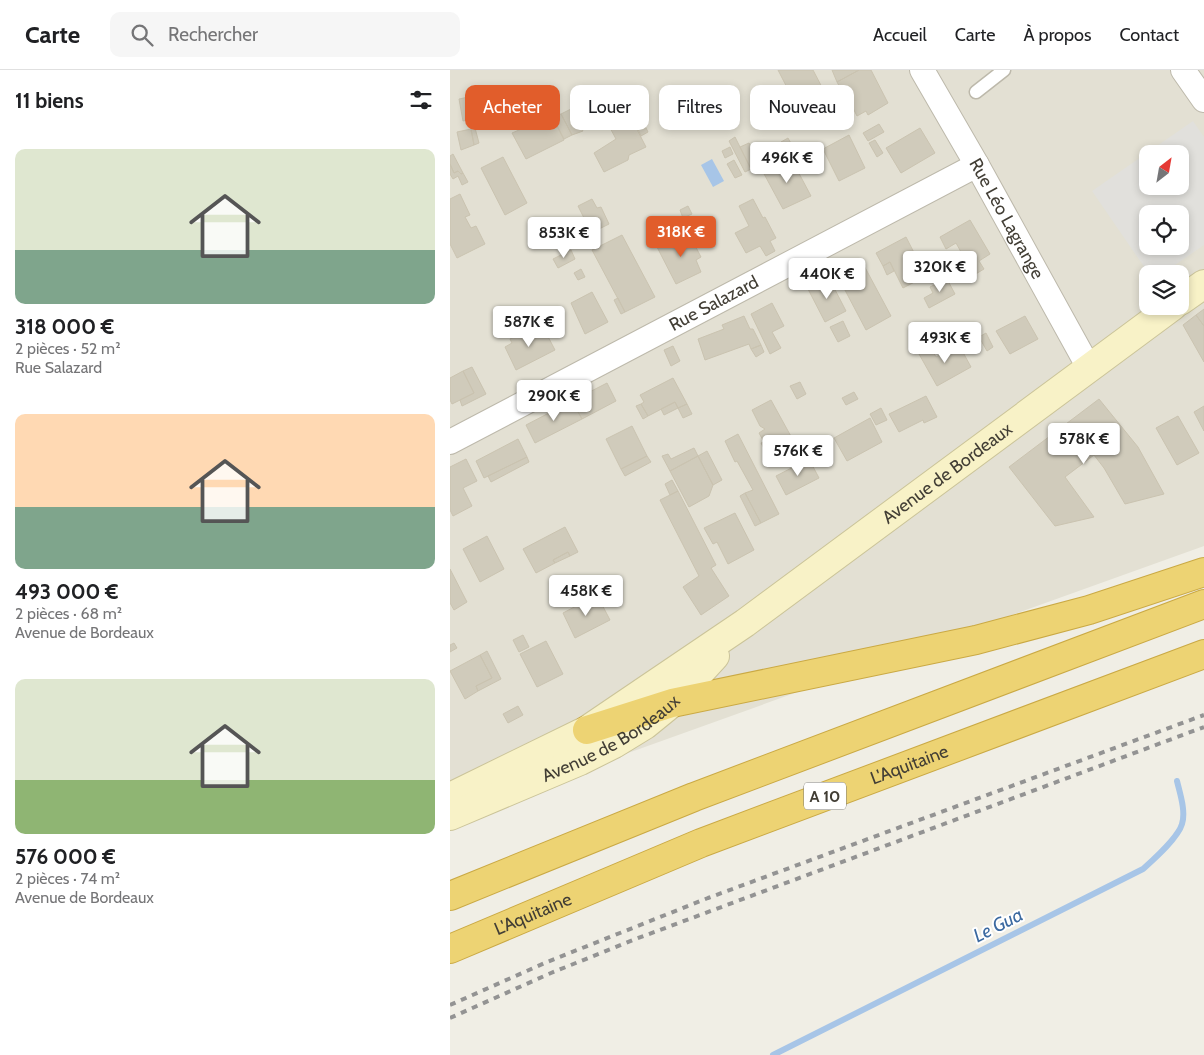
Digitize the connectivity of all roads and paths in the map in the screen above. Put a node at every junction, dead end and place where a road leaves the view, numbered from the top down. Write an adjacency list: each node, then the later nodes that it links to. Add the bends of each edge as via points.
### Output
1 (922, 70): 6 (street, Rue Léo Lagrange)
2 (1004, 70): 4 (lane)
3 (1183, 70): 5 (street)
4 (976, 92)
5 (1204, 100)
6 (977, 165): 10 (street, Rue Léo Lagrange); 11 (street, Rue Salazard)
7 (1204, 284): 8 (main road)
8 (1189, 295)
9 (1161, 315): 10 (main road, Avenue de Bordeaux)
10 (1091, 367): 14 (main road, Avenue de Bordeaux)
11 (450, 442)
12 (1204, 572): 16 (highway, via 1089,610 976,640)
13 (1204, 604): 20 (highway, A 10, via 694,797)
14 (744, 623): 16 (main road, Avenue de Bordeaux); 17 (main road, Avenue de Bordeaux)
15 (1204, 654): 21 (highway, L'Aquitaine / A 10, via 701,843)
16 (672, 703): 17 (highway); 19 (main road, Avenue de Bordeaux, via 614,744)
17 (587, 730): 18 (main road, Avenue de Bordeaux)
18 (450, 797)
19 (450, 816)
20 (450, 896)
21 (450, 949)

